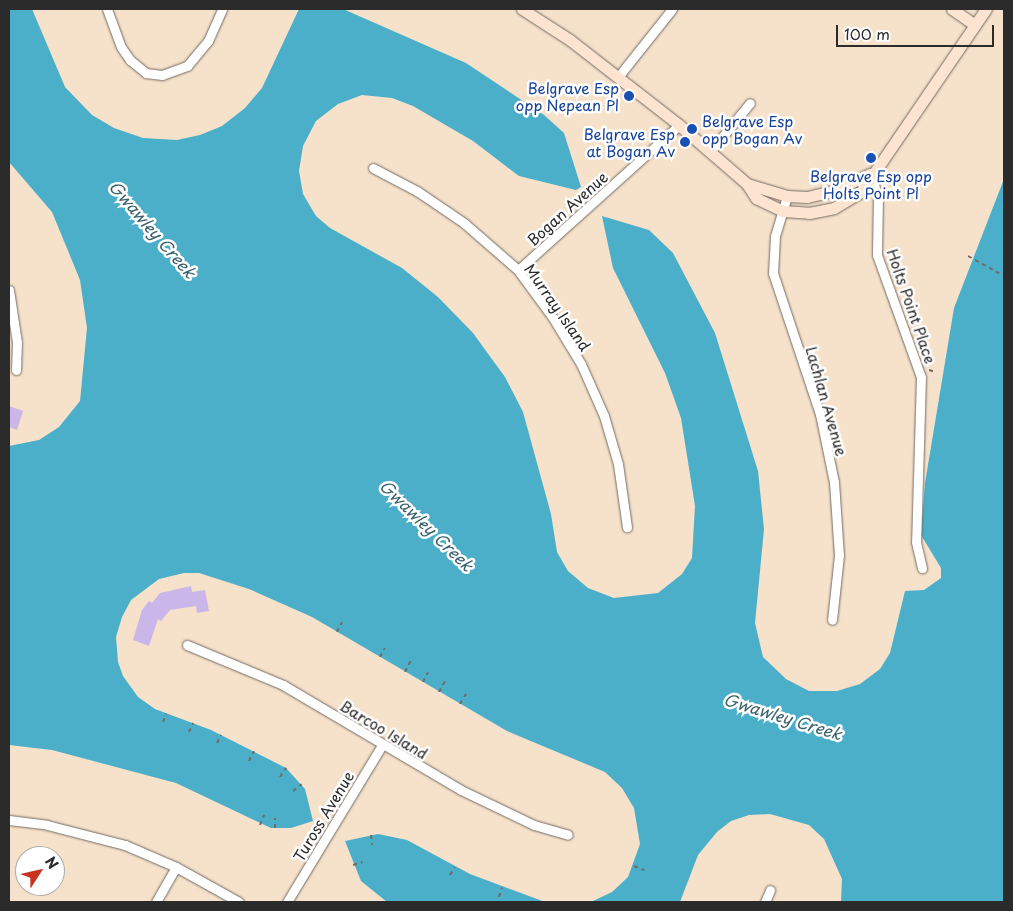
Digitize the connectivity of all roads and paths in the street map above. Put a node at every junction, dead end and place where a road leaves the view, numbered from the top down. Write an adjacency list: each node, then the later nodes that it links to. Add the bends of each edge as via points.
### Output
1 (107, 9): 2 (street, via 121,47 130,60 146,73 162,75 187,66 208,41)
2 (222, 9)
3 (522, 9): 8 (street)
4 (672, 9): 8 (street)
5 (952, 9): 7 (street)
6 (986, 9): 7 (street)
7 (975, 25): 13 (street)
8 (618, 77): 10 (street)
9 (750, 103): 11 (street)
10 (678, 125): 11 (street); 18 (street, Bogan Avenue)
11 (710, 152): 14 (street)
12 (373, 168): 18 (street, Murray Island, via 417,191 464,223)
13 (870, 174): 15 (street, via 822,195); 16 (street, via 861,192 834,208 809,213); 23 (street, Holts Point Place, via 878,196 877,255 921,377 916,542)
14 (747, 184): 15 (street); 16 (street, via 756,198)
15 (787, 196): 16 (street, Lachlan Avenue)
16 (783, 211): 24 (street, Lachlan Avenue, via 772,253 773,273 820,414 834,482 839,555)
17 (968, 256): 19 (path)
18 (518, 270): 22 (street, Murray Island, via 582,364 604,416 618,464)
19 (1004, 276)
20 (9, 290): 21 (street, via 17,342)
21 (16, 370)
22 (627, 527)
23 (922, 568)
24 (832, 620)
25 (342, 622): 26 (path)
26 (337, 632)
27 (187, 645): 44 (street, Barcoo Island, via 283,685)
28 (385, 648): 29 (path)
29 (380, 657)
30 (411, 660): 31 (path)
31 (405, 672)
32 (428, 672): 34 (path)
33 (445, 681): 35 (path)
34 (423, 682)
35 (439, 692)
36 (466, 694): 37 (path)
37 (460, 704)
38 (166, 714): 39 (path)
39 (163, 722)
40 (193, 723): 41 (path)
41 (189, 732)
42 (221, 735): 43 (path)
43 (217, 743)
44 (382, 744): 57 (street, Barcoo Island, via 496,808 534,825); 71 (street, Tuross Avenue)
45 (254, 751): 46 (path)
46 (249, 760)
47 (286, 768): 48 (path)
48 (280, 776)
49 (302, 784): 50 (path)
50 (293, 791)
51 (264, 815): 54 (path)
52 (275, 818): 55 (path)
53 (9, 820): 63 (street, via 47,825 125,845)
54 (260, 825)
55 (275, 828)
56 (371, 835): 58 (path)
57 (568, 835)
58 (372, 845)
59 (363, 862): 60 (path)
60 (352, 865)
61 (455, 866): 65 (path)
62 (634, 866): 64 (path)
63 (176, 867): 69 (street); 70 (street)
64 (644, 870)
65 (450, 875)
66 (502, 888): 68 (path)
67 (770, 890): 72 (street)
68 (499, 897)
69 (156, 902)
70 (239, 902)
71 (287, 902)
72 (765, 902)

